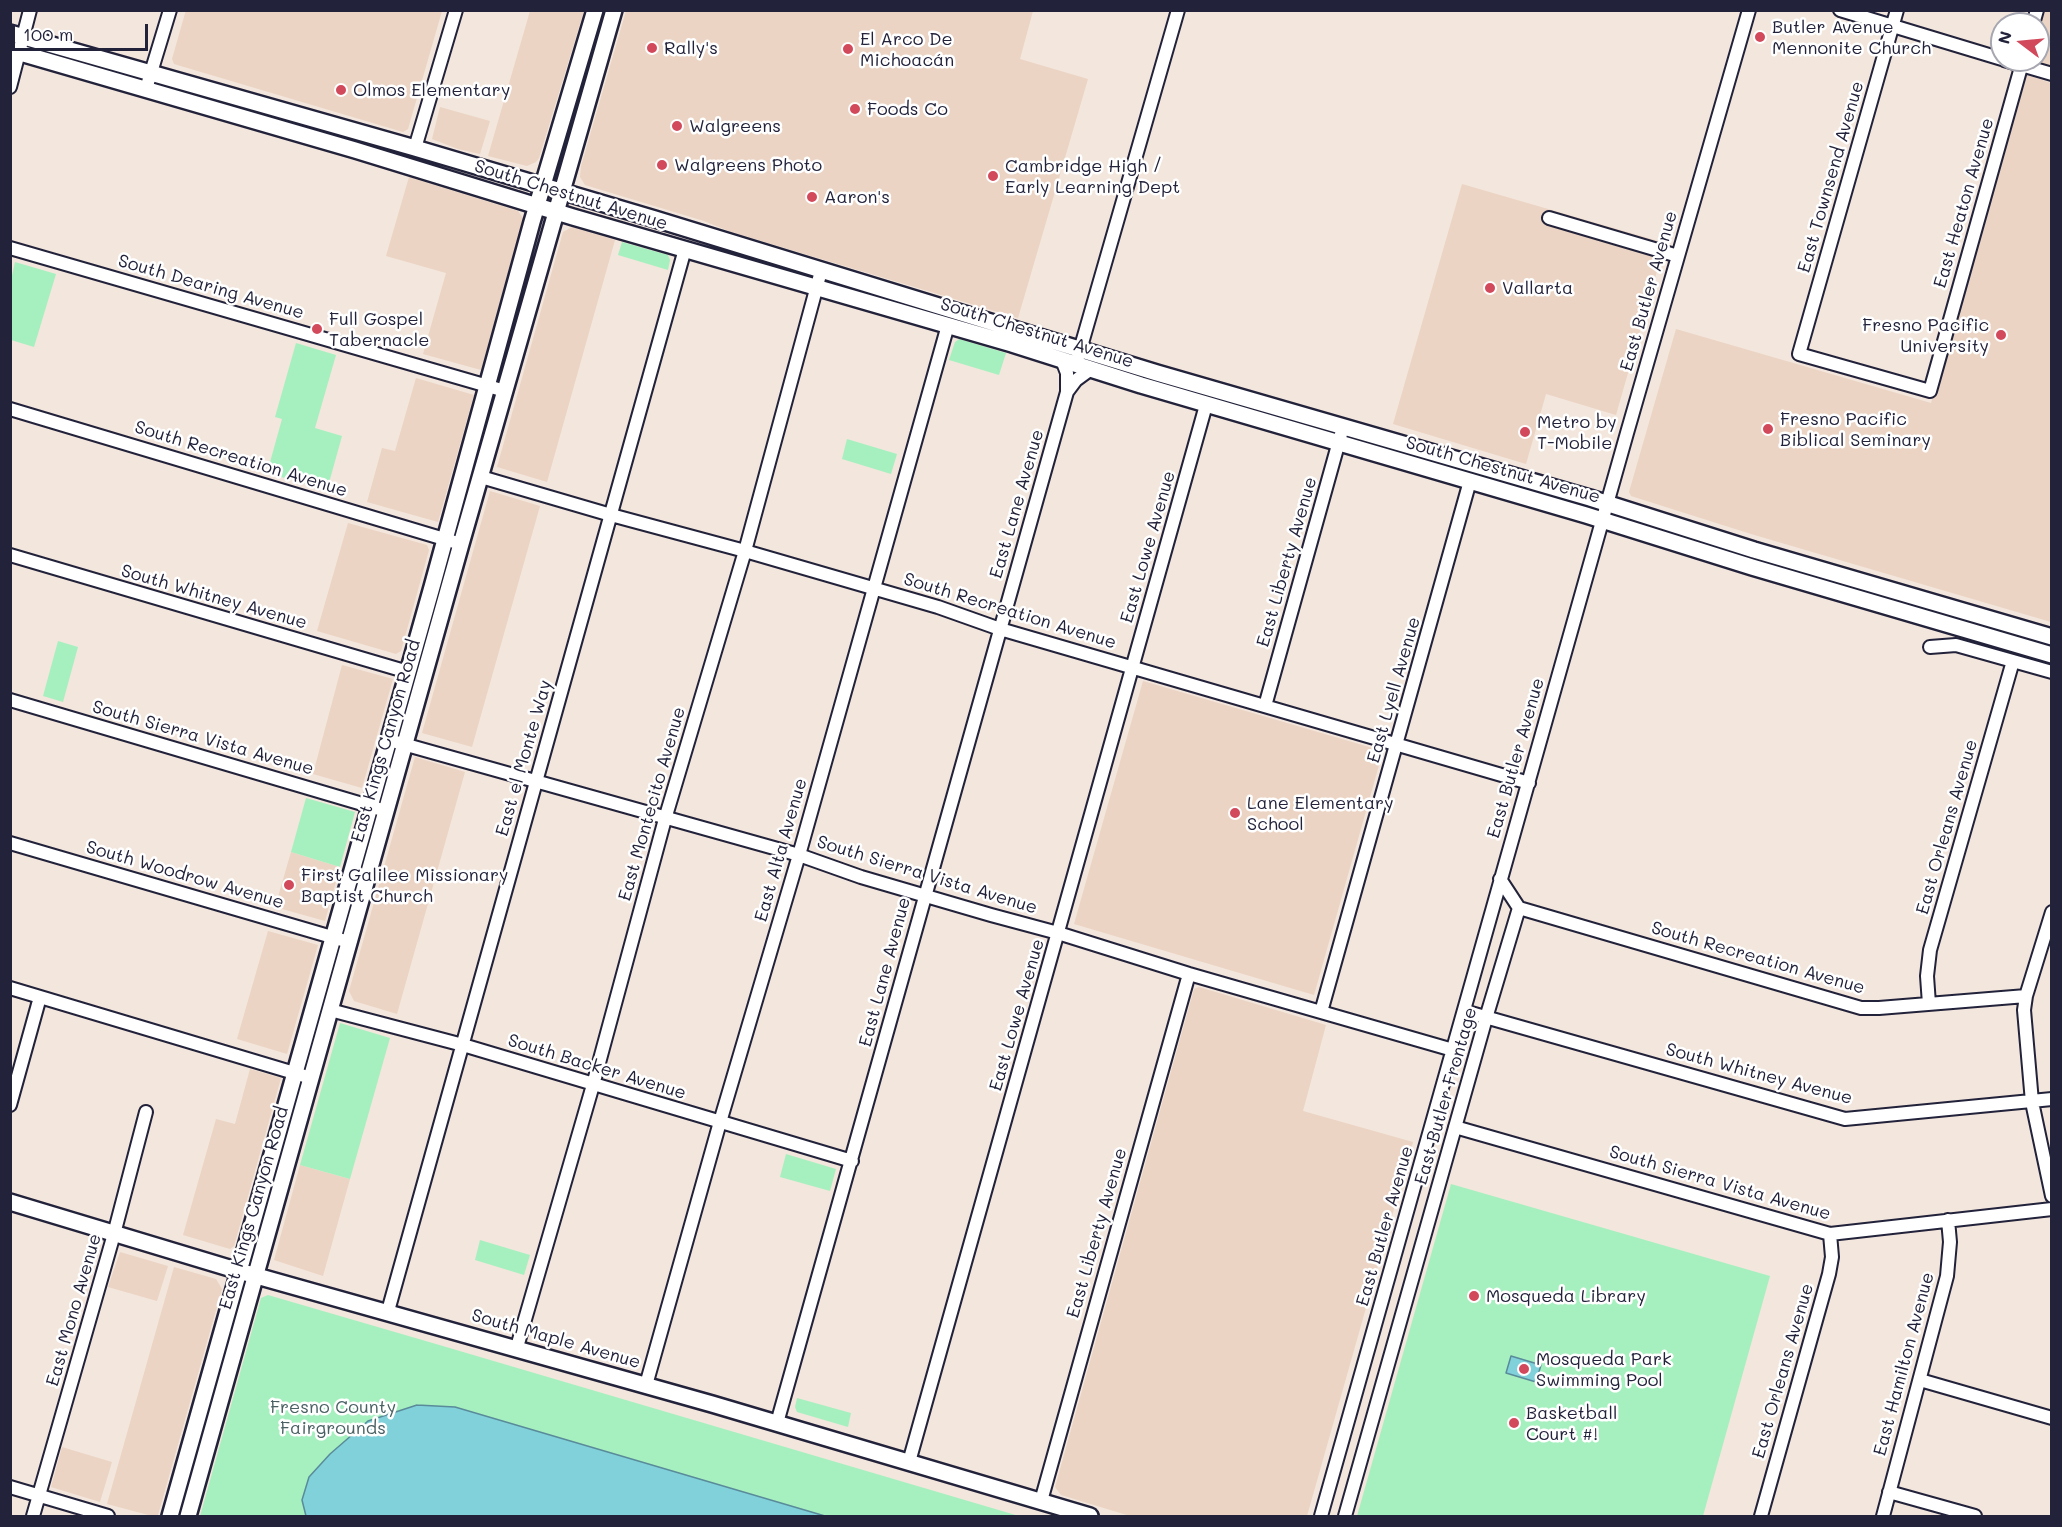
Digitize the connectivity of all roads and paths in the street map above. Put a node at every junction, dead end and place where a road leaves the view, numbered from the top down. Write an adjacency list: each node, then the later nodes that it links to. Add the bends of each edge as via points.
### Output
1 (30, 10): 11 (street)
2 (170, 10): 15 (street)
3 (456, 10): 20 (street)
4 (595, 10): 21 (main road, East Kings Canyon Road)
5 (614, 10): 22 (main road, East Kings Canyon Road)
6 (1178, 10): 33 (street, East Lane Avenue)
7 (1749, 10): 29 (street, East Butler Avenue)
8 (1840, 10): 10 (street)
9 (1897, 10): 10 (street, East Townsend Avenue)
10 (1893, 25): 13 (street); 38 (street, East Townsend Avenue, via 1799,354)
11 (18, 35): 12 (street); 15 (main road, South Chestnut Avenue)
12 (15, 51): 16 (street); 17 (main road, South Chestnut Avenue)
13 (1990, 56)
14 (2019, 72): 38 (street, East Heaton Avenue)
15 (151, 73): 17 (street); 18 (main road, South Chestnut Avenue)
16 (10, 87)
17 (146, 89): 19 (main road, South Chestnut Avenue)
18 (284, 111): 19 (main road); 20 (main road, South Chestnut Avenue)
19 (280, 128): 23 (main road, South Chestnut Avenue)
20 (415, 148): 21 (main road, South Chestnut Avenue)
21 (542, 186): 22 (main road, South Chestnut Avenue); 23 (main road, East Kings Canyon Road)
22 (561, 192): 24 (main road, East Kings Canyon Road); 28 (main road, South Chestnut Avenue)
23 (537, 206): 24 (main road, South Chestnut Avenue); 36 (main road, East Kings Canyon Road)
24 (556, 211): 27 (main road, South Chestnut Avenue); 37 (main road, East Kings Canyon Road)
25 (1549, 218): 29 (street)
26 (10, 248): 36 (street, South Dearing Avenue)
27 (686, 249): 28 (main road, via 701,246 748,258); 31 (main road, South Chestnut Avenue); 49 (street, East el Monte Way)
28 (761, 252): 30 (main road, South Chestnut Avenue)
29 (1678, 256): 48 (street, East Butler Avenue)
30 (820, 271): 31 (street, East Montecito Avenue); 33 (main road, South Chestnut Avenue)
31 (816, 287): 32 (main road, South Chestnut Avenue); 53 (street, East Montecito Avenue)
32 (948, 325): 34 (main road, South Chestnut Avenue); 55 (street, East Alta Avenue)
33 (1080, 349): 34 (street, East Lane Avenue); 41 (main road, South Chestnut Avenue)
34 (1069, 362): 35 (main road, South Chestnut Avenue); 39 (street, East Lane Avenue)
35 (1091, 369): 39 (street, East Lane Avenue); 40 (main road, South Chestnut Avenue)
36 (486, 386): 37 (street, South Dearing Avenue); 51 (main road, East Kings Canyon Road)
37 (504, 391): 46 (main road, East Kings Canyon Road)
38 (1930, 391)
39 (1067, 392): 56 (street, East Lane Avenue)
40 (1169, 394): 41 (main road, via 1176,387 1235,405); 42 (main road, South Chestnut Avenue)
41 (1246, 398): 44 (main road, South Chestnut Avenue)
42 (1206, 405): 45 (main road, South Chestnut Avenue); 61 (street, East Lowe Avenue)
43 (10, 409): 51 (street, South Recreation Avenue)
44 (1343, 427): 45 (street, East Liberty Avenue); 48 (main road, South Chestnut Avenue)
45 (1338, 443): 47 (main road, South Chestnut Avenue); 65 (street, East Liberty Avenue)
46 (481, 477): 49 (street, South Recreation Avenue); 52 (main road, East Kings Canyon Road)
47 (1470, 481): 50 (main road, South Chestnut Avenue); 68 (street, East Lyell Avenue)
48 (1607, 504): 50 (street, East Butler Avenue); 57 (main road, South Chestnut Avenue)
49 (612, 515): 53 (street, South Recreation Avenue); 69 (street, East el Monte Way)
50 (1602, 519): 59 (main road, South Chestnut Avenue); 70 (street, East Butler Avenue)
51 (445, 539): 52 (street, South Recreation Avenue); 62 (main road, East Kings Canyon Road)
52 (461, 544): 67 (main road, East Kings Canyon Road)
53 (745, 551): 55 (street, South Recreation Avenue); 73 (street, East Montecito Avenue)
54 (10, 555): 62 (street, South Whitney Avenue)
55 (873, 589): 56 (street, South Recreation Avenue); 75 (street, East Alta Avenue)
56 (1000, 629): 61 (street, South Recreation Avenue); 77 (street, East Lane Avenue)
57 (2052, 637)
58 (1930, 647): 60 (street, via 1956,645)
59 (2052, 654)
60 (2013, 661): 63 (street); 87 (street, East Orleans Avenue, via 1930,950)
61 (1133, 667): 65 (street, South Recreation Avenue); 80 (street, East Lowe Avenue)
62 (408, 672): 66 (main road, East Kings Canyon Road)
63 (2052, 672)
64 (10, 700): 71 (street, South Sierra Vista Avenue)
65 (1265, 706): 68 (street, South Recreation Avenue)
66 (389, 740): 67 (street, South Sierra Vista Avenue); 71 (main road, East Kings Canyon Road)
67 (405, 745): 69 (street, South Sierra Vista Avenue); 72 (main road, East Kings Canyon Road)
68 (1397, 745): 70 (street, South Recreation Avenue); 90 (street, East Lyell Avenue)
69 (535, 782): 73 (street, South Sierra Vista Avenue); 92 (street, East el Monte Way)
70 (1528, 783): 76 (street, East Butler Avenue)
71 (370, 806): 72 (street, South Sierra Vista Avenue); 81 (main road, East Kings Canyon Road)
72 (386, 811): 82 (main road, East Kings Canyon Road)
73 (665, 819): 75 (street, South Sierra Vista Avenue); 96 (street, East Montecito Avenue)
74 (10, 843): 81 (street, South Woodrow Avenue)
75 (799, 855): 77 (street, South Sierra Vista Avenue); 101 (street, East Alta Avenue)
76 (1500, 879): 78 (street); 89 (street, East Butler Avenue)
77 (924, 896): 80 (street, South Sierra Vista Avenue); 103 (street, East Lane Avenue)
78 (1519, 908): 87 (street, South Recreation Avenue, via 1861,1008); 91 (street, East Butler Frontage)
79 (2052, 912): 85 (street)
80 (1059, 933): 83 (street, South Sierra Vista Avenue); 121 (street, East Lowe Avenue)
81 (333, 937): 82 (street, South Woodrow Avenue); 94 (main road, East Kings Canyon Road)
82 (350, 942): 88 (main road, East Kings Canyon Road)
83 (1189, 974): 90 (street, South Sierra Vista Avenue); 125 (street, East Liberty Avenue)
84 (10, 988): 86 (street)
85 (2026, 996): 87 (street, South Recreation Avenue); 98 (street)
86 (40, 997): 94 (street); 99 (street)
87 (1929, 1004)
88 (330, 1010): 92 (street, South Backer Avenue); 95 (main road, East Kings Canyon Road)
89 (1464, 1011): 91 (street, South Whitney Avenue); 93 (street, East Butler Avenue)
90 (1321, 1012): 93 (street, South Sierra Vista Avenue)
91 (1486, 1018): 98 (street, South Whitney Avenue, via 1845,1119); 102 (street, East Butler Frontage)
92 (463, 1046): 96 (street, South Backer Avenue); 114 (street, East el Monte Way)
93 (1453, 1050): 112 (street, East Butler Avenue)
94 (295, 1073): 95 (street); 110 (main road, East Kings Canyon Road)
95 (311, 1078): 111 (main road, East Kings Canyon Road)
96 (593, 1085): 101 (street, South Backer Avenue); 115 (street, East Montecito Avenue)
97 (2052, 1099): 98 (street, South Whitney Avenue)
98 (2032, 1102): 104 (street)
99 (10, 1105)
100 (146, 1112): 108 (street, East Mono Avenue)
101 (720, 1122): 103 (street, South Backer Avenue); 117 (street, East Alta Avenue)
102 (1455, 1127): 109 (street, South Sierra Vista Avenue); 113 (street, East Butler Frontage)
103 (852, 1161): 119 (street, East Lane Avenue)
104 (2052, 1196)
105 (10, 1202): 108 (main road, South Maple Avenue)
106 (2052, 1209): 107 (street, South Sierra Vista Avenue)
107 (1947, 1220): 109 (street, South Sierra Vista Avenue); 116 (street, East Hamilton Avenue, via 1947,1276)
108 (114, 1234): 110 (main road, South Maple Avenue); 124 (street, East Mono Avenue)
109 (1830, 1234): 134 (street, East Orleans Avenue, via 1829,1274)
110 (239, 1271): 111 (main road, South Maple Avenue); 120 (main road, East Kings Canyon Road)
111 (256, 1276): 114 (main road, South Maple Avenue); 130 (main road, East Kings Canyon Road)
112 (1386, 1288): 113 (street); 132 (street, East Butler Avenue)
113 (1408, 1294): 133 (street, East Butler Frontage)
114 (388, 1311): 115 (main road, South Maple Avenue)
115 (517, 1347): 117 (main road, South Maple Avenue)
116 (1920, 1380): 118 (street); 123 (street, East Hamilton Avenue)
117 (646, 1385): 119 (main road, South Maple Avenue)
118 (2052, 1418)
119 (777, 1423): 121 (main road, South Maple Avenue)
120 (192, 1438): 128 (main road, East Kings Canyon Road); 129 (main road, via 192,1465)
121 (909, 1462): 125 (main road, South Maple Avenue)
122 (10, 1487): 124 (street)
123 (1889, 1492): 135 (street, East Hamilton Avenue); 136 (street)
124 (39, 1496): 126 (street, East Mono Avenue); 127 (street)
125 (1041, 1501): 131 (main road, South Maple Avenue)
126 (33, 1516)
127 (108, 1516)
128 (170, 1516)
129 (177, 1516)
130 (188, 1516)
131 (1090, 1516)
132 (1321, 1516)
133 (1346, 1516)
134 (1761, 1516)
135 (1882, 1516)
136 (1975, 1516)

